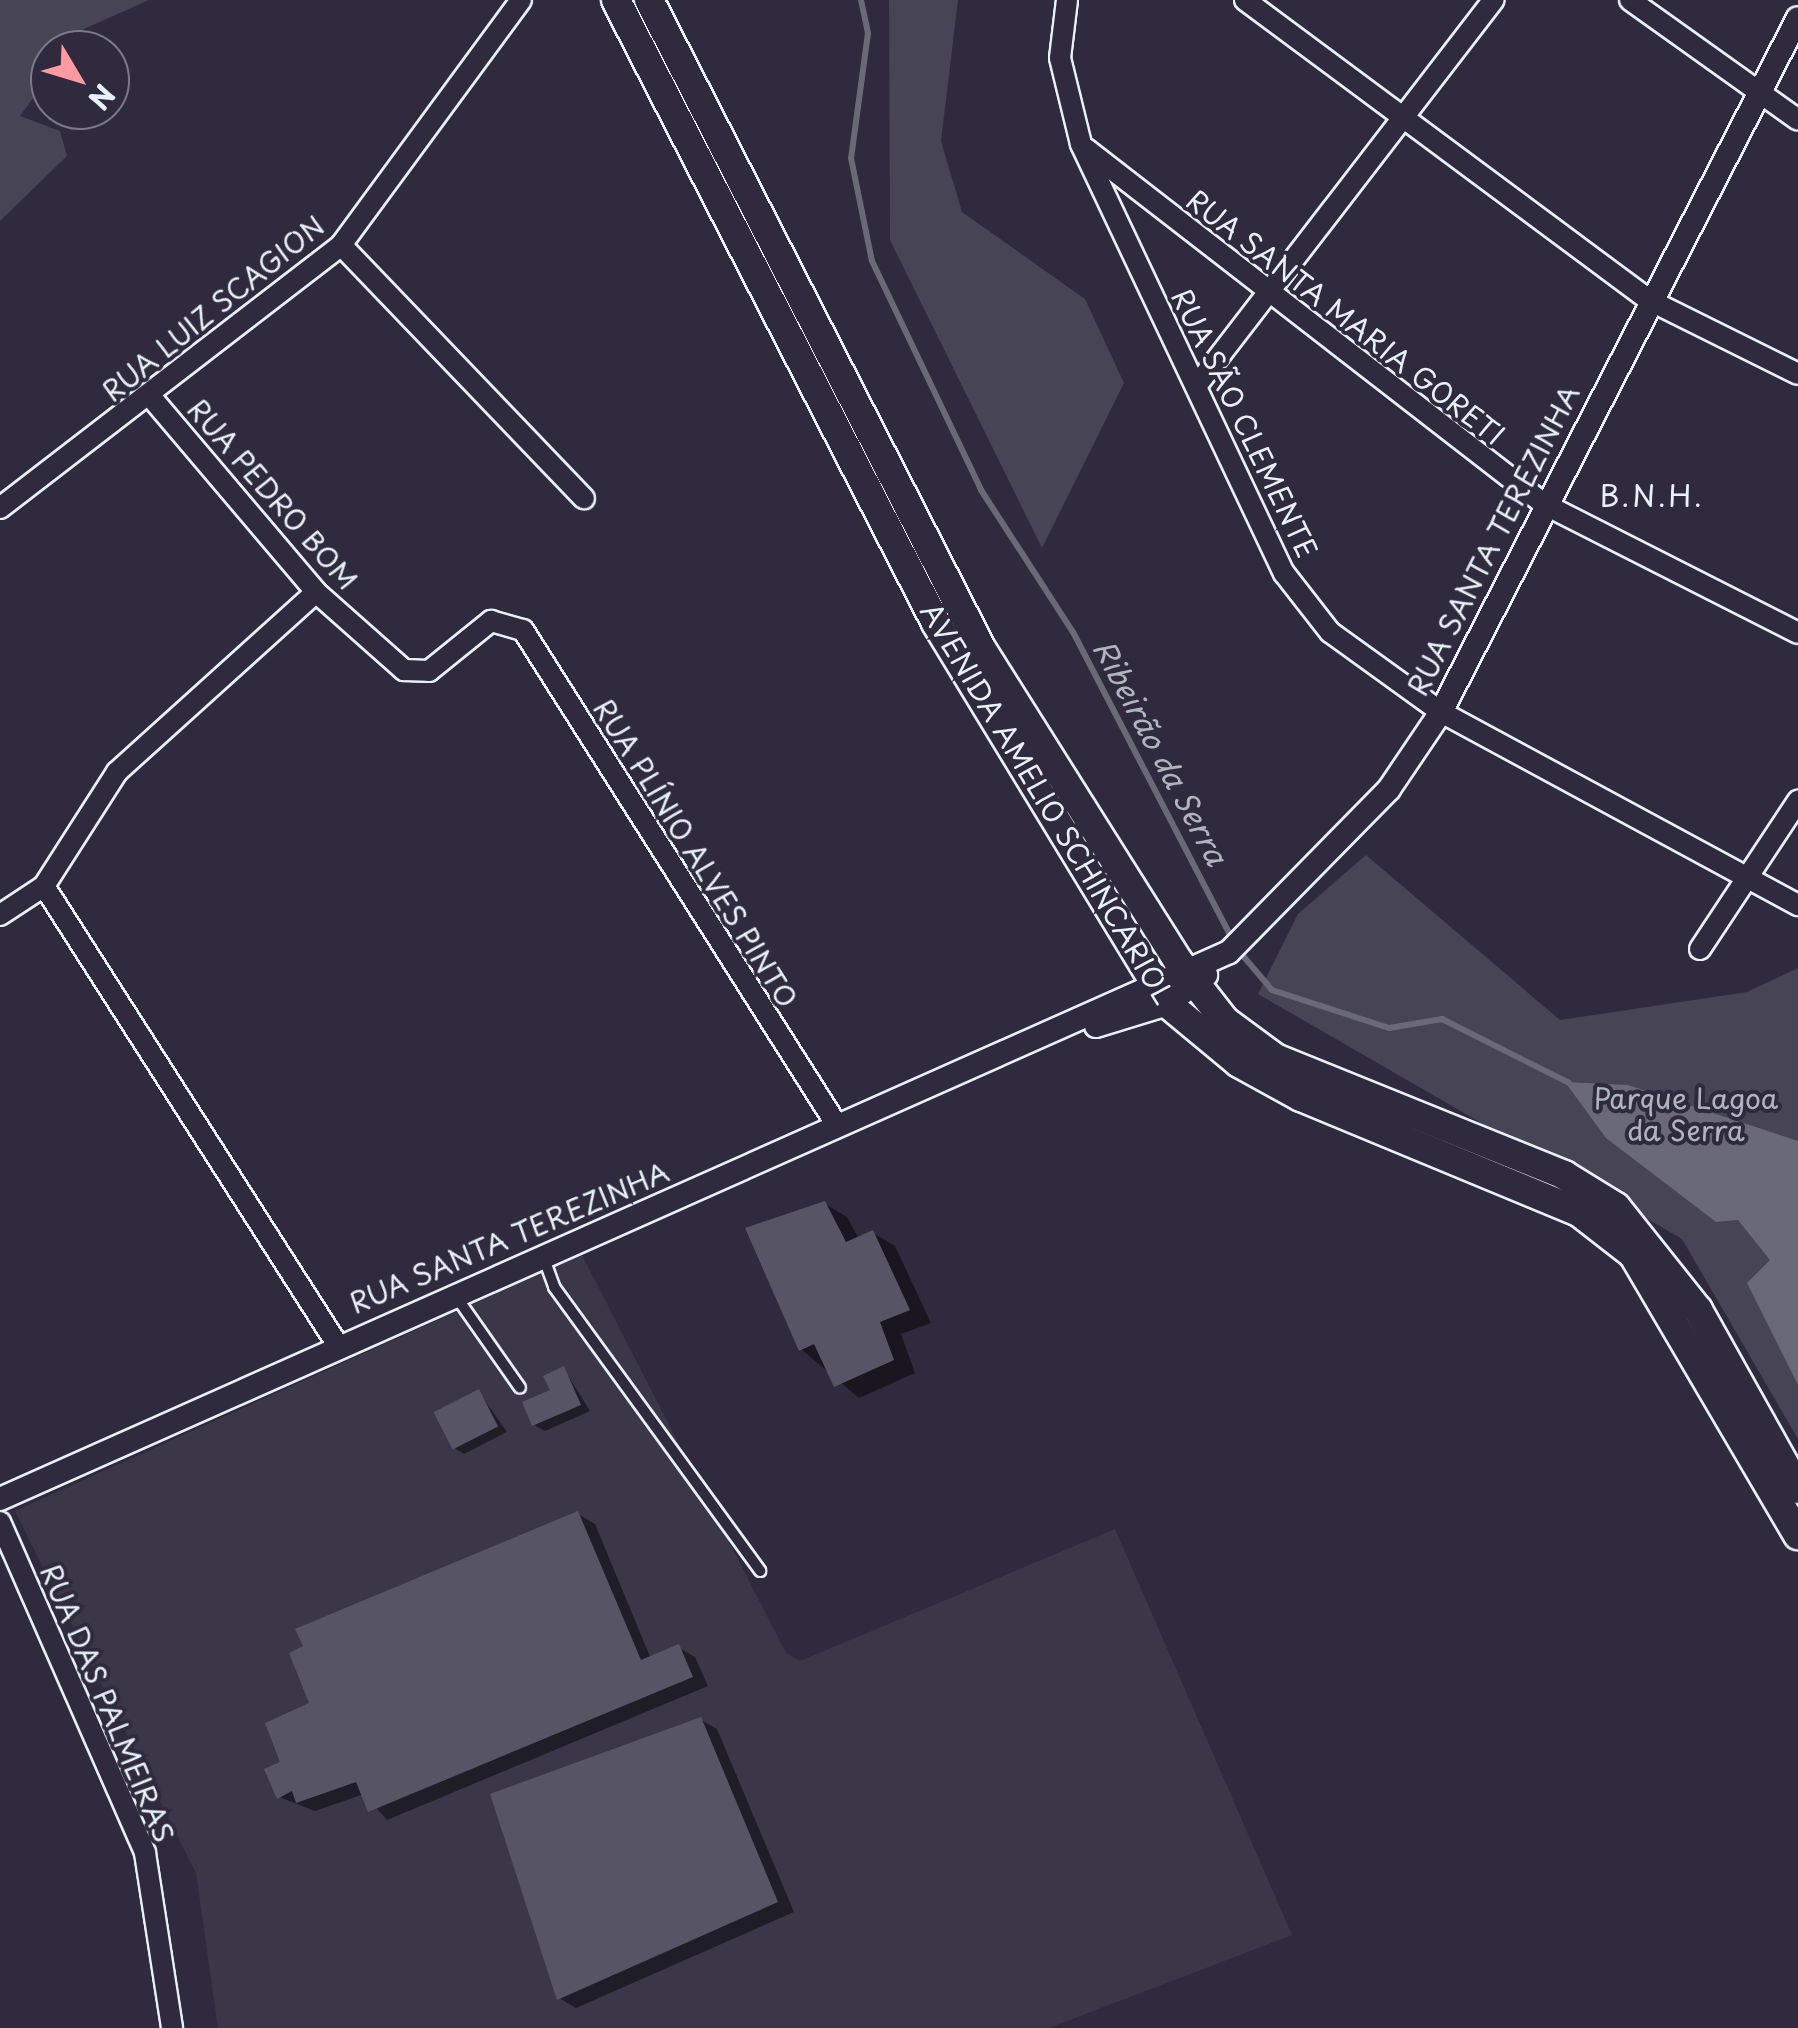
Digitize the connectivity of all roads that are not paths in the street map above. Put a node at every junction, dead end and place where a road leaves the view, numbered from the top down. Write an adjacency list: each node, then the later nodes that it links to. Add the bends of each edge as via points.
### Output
1 (507, 0): 10 (street)
2 (521, 0): 10 (street, RUA LUIZ SCAGION)
3 (616, 0): 35 (main road, AVENIDA AMELIO SCHINCARIOL, via 936,622)
4 (649, 0): 34 (main road, AVENIDA AMELIO SCHINCARIOL, via 981,648)
5 (1067, 0): 14 (street, RUA SÃO CLEMENTE, via 1060,58)
6 (1244, 0): 12 (street)
7 (1494, 0): 12 (street)
8 (1630, 0): 11 (street)
9 (1798, 18): 11 (street, RUA SANTA TEREZINHA)
10 (506, 29): 15 (street, RUA LUIZ SCAGION)
11 (1752, 95): 13 (street); 17 (street, RUA SANTA TEREZINHA)
12 (1404, 116): 16 (street); 17 (street)
13 (1798, 120)
14 (1080, 144): 16 (street, RUA SANTA MARIA GORETI); 19 (street, RUA SÃO CLEMENTE)
15 (341, 246): 20 (street, RUA LUIZ SCAGION); 21 (street)
16 (1266, 295): 19 (street); 22 (street, RUA SANTA MARIA GORETI)
17 (1649, 300): 18 (street); 22 (street, RUA SANTA TEREZINHA)
18 (1798, 374)
19 (1197, 385): 27 (street, RUA SÃO CLEMENTE, via 1284,573 1330,632)
20 (150, 396): 23 (street, RUA LUIZ SCAGION); 24 (street, RUA PEDRO BOM)
21 (584, 498)
22 (1544, 504): 26 (street, RUA SANTA MARIA GORETI); 27 (street, RUA SANTA TEREZINHA)
23 (0, 508)
24 (316, 592): 25 (street, RUA PEDRO BOM, via 413,673); 30 (street, via 117,772)
25 (501, 618): 36 (street, RUA PLÍNIO ALVES PINTO, via 523,630)
26 (1798, 633)
27 (1441, 712): 29 (street, RUA SÃO CLEMENTE); 34 (street, RUA SANTA TEREZINHA, via 1389,788)
28 (1798, 801): 29 (street)
29 (1747, 877): 31 (street, RUA SÃO CLEMENTE); 33 (street)
30 (44, 886): 32 (street); 39 (street)
31 (1798, 905)
32 (0, 915)
33 (1700, 948)
34 (1192, 979): 35 (street, RUA SANTA TEREZINHA); 41 (main road, AVENIDA AMELIO SCHINCARIOL, via 1242,1038 1303,1074 1564,1174 1616,1208 1698,1310)
35 (1162, 994): 36 (street, RUA SANTA TEREZINHA); 44 (main road, AVENIDA AMELIO SCHINCARIOL, via 1239,1063 1301,1097 1579,1212 1633,1254)
36 (838, 1127): 37 (street, RUA SANTA TEREZINHA)
37 (543, 1255): 38 (street, RUA SANTA TEREZINHA); 45 (lane, via 554,1287)
38 (454, 1294): 39 (street, RUA SANTA TEREZINHA); 40 (lane)
39 (336, 1344): 42 (street, RUA SANTA TEREZINHA)
40 (520, 1388)
41 (1798, 1489)
42 (0, 1498)
43 (0, 1522): 46 (street, RUA DAS PALMEIRAS, via 145,1853)
44 (1798, 1535)
45 (760, 1571)
46 (172, 2028)

